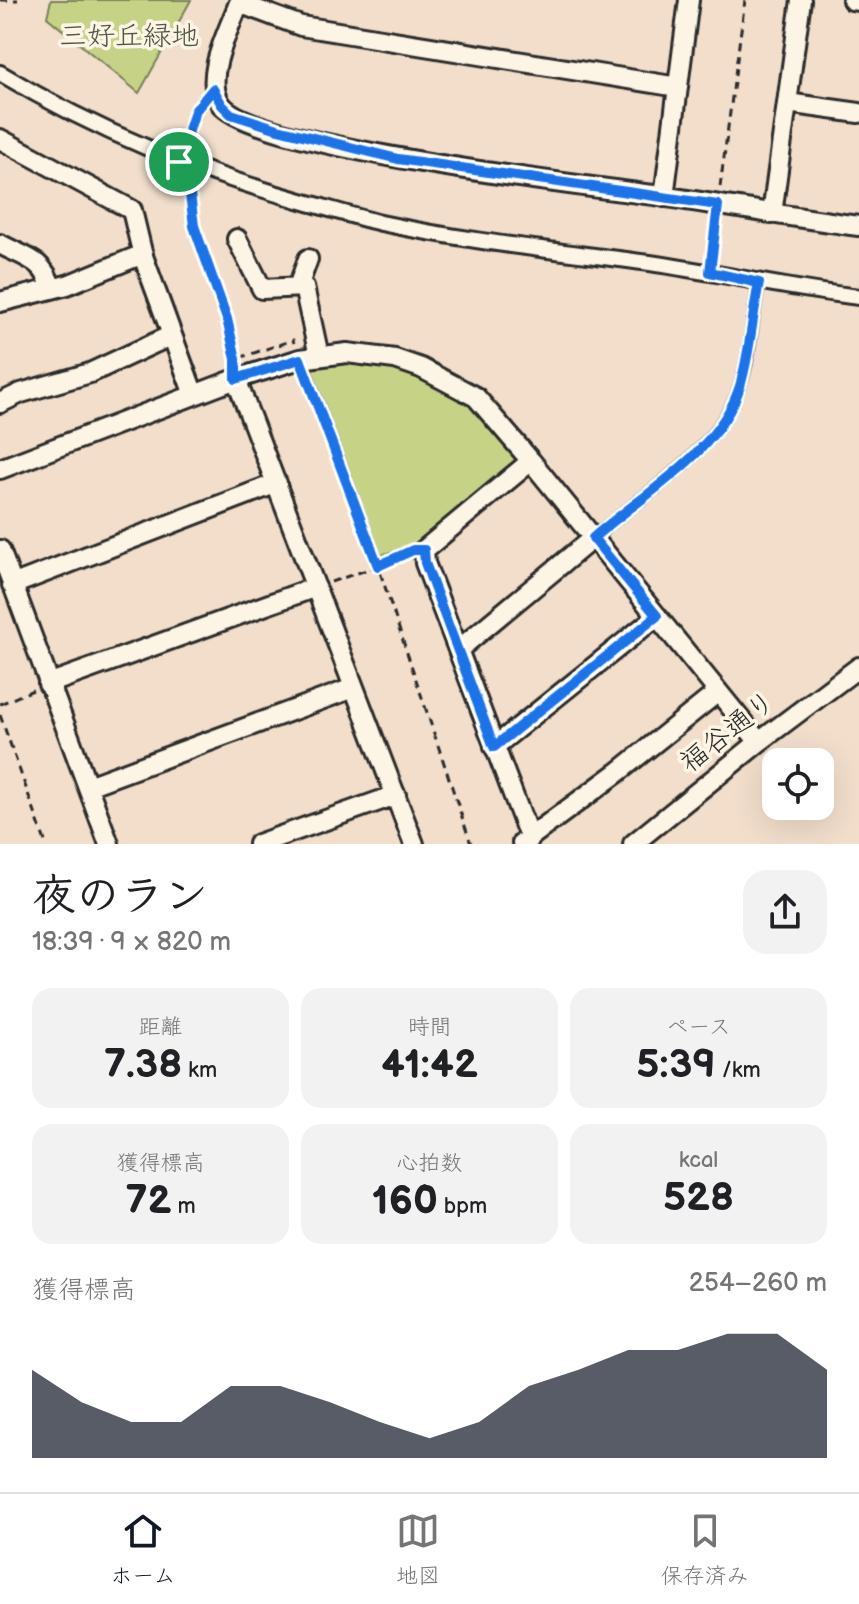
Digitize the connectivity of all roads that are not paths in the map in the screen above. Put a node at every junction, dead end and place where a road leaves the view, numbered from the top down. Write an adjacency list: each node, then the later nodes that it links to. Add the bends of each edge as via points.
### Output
1 (689, 0): 7 (street)
2 (801, 0): 8 (street)
3 (852, 0): 5 (street)
4 (240, 1): 7 (street, via 301,26); 11 (street, via 214,72 213,89 231,114 398,159)
5 (859, 1)
6 (0, 73): 18 (street, via 179,162 230,181 379,222)
7 (678, 87): 11 (street)
8 (787, 103): 9 (street); 12 (street)
9 (859, 113)
10 (0, 139): 16 (street, via 128,207)
11 (664, 197): 12 (street)
12 (772, 214): 13 (street)
13 (859, 226)
14 (237, 239): 20 (street, via 262,289)
15 (0, 244): 19 (street, via 32,258 48,275)
16 (143, 254): 19 (street); 23 (street)
17 (308, 259): 20 (street)
18 (759, 283): 21 (street); 31 (lane, via 740,388 721,428)
19 (51, 287): 22 (street)
20 (298, 287): 24 (street, via 304,287)
21 (859, 297)
22 (0, 302)
23 (172, 335): 26 (street); 27 (street, via 90,373)
24 (319, 356): 25 (street); 28 (street, via 371,355 421,368 476,397)
25 (236, 379): 26 (street); 30 (street)
26 (194, 395): 29 (street)
27 (0, 403)
28 (531, 461): 31 (street); 36 (street, via 424,550)
29 (0, 469)
30 (277, 483): 33 (street); 34 (street)
31 (593, 538): 35 (street); 36 (street)
32 (0, 550): 33 (street)
33 (12, 585): 38 (street)
34 (316, 587): 38 (street); 39 (street)
35 (657, 616): 40 (street); 42 (street)
36 (458, 650): 42 (street)
37 (859, 667): 41 (street, 福谷通り)
38 (48, 684): 43 (street)
39 (353, 688): 43 (street); 44 (street)
40 (718, 692): 41 (street); 45 (street)
41 (759, 742): 49 (street, 福谷通り)
42 (494, 747): 45 (street)
43 (88, 786): 46 (street)
44 (396, 795): 47 (street); 48 (street)
45 (525, 841)
46 (109, 844)
47 (258, 844)
48 (414, 844)
49 (633, 844)

